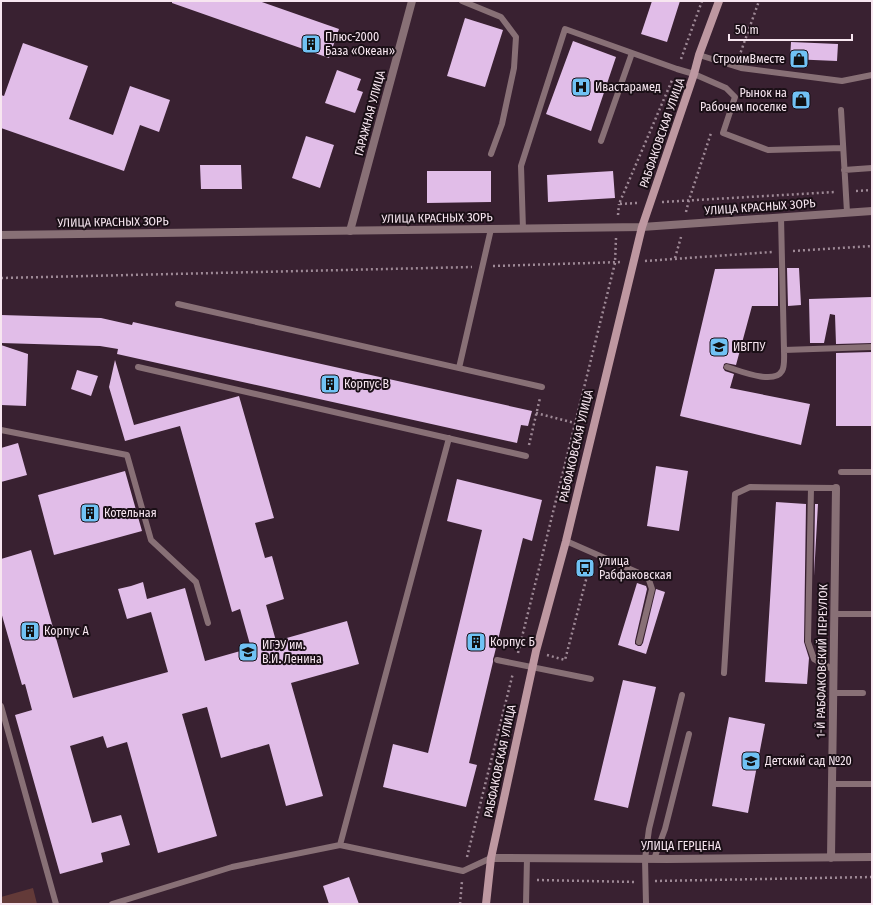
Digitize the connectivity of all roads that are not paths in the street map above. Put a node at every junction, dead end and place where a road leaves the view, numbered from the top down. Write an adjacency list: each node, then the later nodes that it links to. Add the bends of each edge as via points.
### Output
1 (412, 1): 20 (street, ГАРАЖНАЯ УЛИЦА)
2 (462, 1): 11 (lane, via 501,16 516,37 514,68 502,124)
3 (719, 1): 5 (main road, РАБФАКОВСКАЯ УЛИЦА)
4 (632, 53): 6 (lane); 9 (lane); 19 (lane, via 565,29 521,166)
5 (699, 55): 6 (main road, РАБФАКОВСКАЯ УЛИЦА); 7 (lane, via 742,68 842,80)
6 (694, 74): 10 (lane, via 726,88 735,97 723,133 768,150); 17 (main road, РАБФАКОВСКАЯ УЛИЦА)
7 (872, 75)
8 (841, 110): 10 (lane)
9 (600, 141)
10 (843, 148): 13 (lane)
11 (491, 154)
12 (872, 168): 13 (lane)
13 (844, 170): 15 (lane)
14 (872, 211): 15 (street, УЛИЦА КРАСНЫХ ЗОРЬ)
15 (847, 212): 16 (street, УЛИЦА КРАСНЫХ ЗОРЬ)
16 (781, 217): 17 (street, УЛИЦА КРАСНЫХ ЗОРЬ); 24 (lane)
17 (642, 227): 19 (street, УЛИЦА КРАСНЫХ ЗОРЬ); 36 (main road, РАБФАКОВСКАЯ УЛИЦА)
18 (491, 229): 19 (street, УЛИЦА КРАСНЫХ ЗОРЬ); 20 (street, УЛИЦА КРАСНЫХ ЗОРЬ); 26 (lane)
19 (523, 229)
20 (350, 231): 21 (street, УЛИЦА КРАСНЫХ ЗОРЬ)
21 (1, 235)
22 (178, 304): 26 (lane)
23 (872, 347): 24 (lane)
24 (784, 350): 27 (lane, via 783,370 778,376 768,378)
25 (138, 367): 30 (lane)
26 (459, 368): 28 (lane)
27 (727, 368)
28 (542, 387)
29 (1, 430): 39 (lane, via 127,455 151,540 196,582)
30 (449, 438): 31 (lane); 53 (lane)
31 (526, 456)
32 (842, 472): 33 (lane)
33 (872, 472)
34 (811, 488): 35 (lane); 43 (lane, via 808,642 814,659); 44 (lane, via 750,487 735,494)
35 (836, 488): 37 (street, 1-Й РАБФАКОВСКИЙ ПЕРЕУЛОК)
36 (566, 541): 40 (lane, via 648,577 652,588); 42 (main road, РАБФАКОВСКАЯ УЛИЦА)
37 (834, 614): 38 (lane); 43 (street, 1-Й РАБФАКОВСКИЙ ПЕРЕУЛОК)
38 (872, 614)
39 (208, 624)
40 (639, 642)
41 (497, 660): 42 (lane)
42 (533, 666): 45 (lane); 55 (main road, РАБФАКОВСКАЯ УЛИЦА)
43 (834, 670): 46 (street, 1-Й РАБФАКОВСКИЙ ПЕРЕУЛОК)
44 (724, 673)
45 (591, 679)
46 (834, 693): 47 (lane); 51 (street, 1-Й РАБФАКОВСКИЙ ПЕРЕУЛОК)
47 (863, 693)
48 (682, 696): 58 (lane, via 649,829)
49 (1, 706): 60 (lane)
50 (689, 734): 59 (lane)
51 (832, 784): 52 (lane); 57 (street, 1-Й РАБФАКОВСКИЙ ПЕРЕУЛОК)
52 (872, 784)
53 (340, 845): 55 (lane, via 463,871); 61 (lane, via 232,867)
54 (872, 857): 57 (street, УЛИЦА ГЕРЦЕНА)
55 (491, 858): 56 (street, УЛИЦА ГЕРЦЕНА); 62 (main road, РАБФАКОВСКАЯ УЛИЦА)
56 (527, 858): 58 (street, УЛИЦА ГЕРЦЕНА); 63 (lane)
57 (831, 858): 59 (street, УЛИЦА ГЕРЦЕНА)
58 (645, 859): 59 (street, УЛИЦА ГЕРЦЕНА); 64 (lane)
59 (654, 859)
60 (56, 904)
61 (112, 904)
62 (486, 904)
63 (526, 904)
64 (646, 904)

